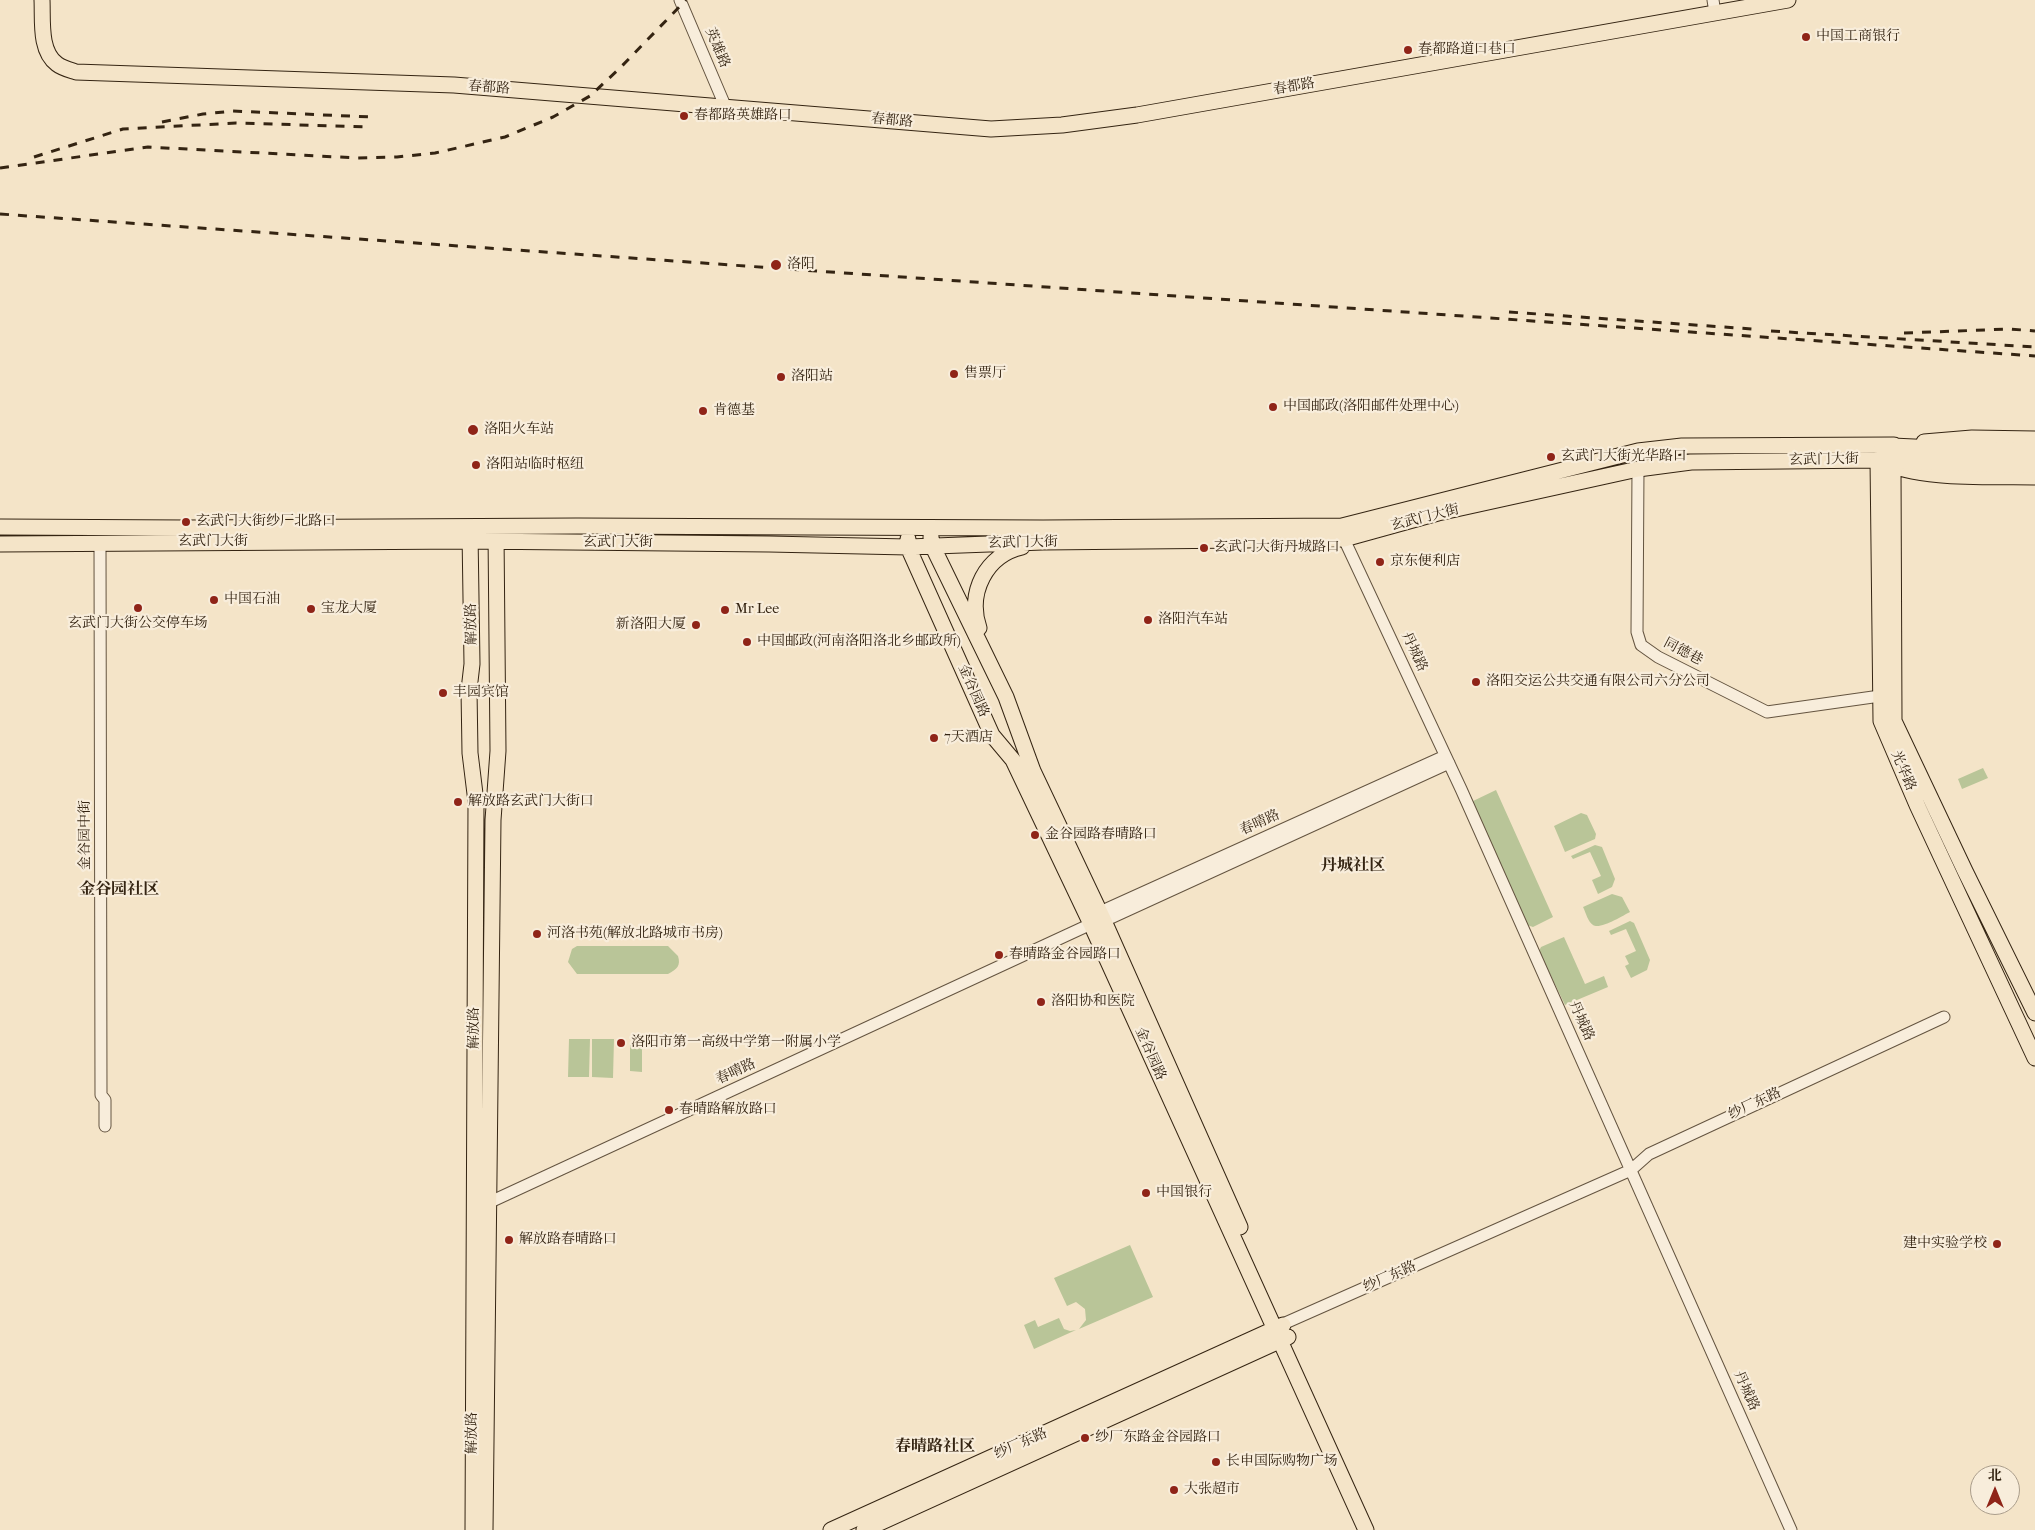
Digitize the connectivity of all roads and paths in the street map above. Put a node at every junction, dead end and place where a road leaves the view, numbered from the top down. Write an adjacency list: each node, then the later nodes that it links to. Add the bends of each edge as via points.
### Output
1 (42, 0): 7 (main road, 春都路, via 43,39 48,51 56,64 76,72 454,86)
2 (52, 0): 7 (main road, 春都路, via 54,39 60,54 76,64 453,80)
3 (680, 0): 7 (street, 英雄路)
4 (1753, 0): 6 (main road, 春都路)
5 (1788, 0): 6 (main road, 春都路)
6 (1714, 7): 7 (main road, 春都路, via 1137,115 1062,125 991,129)
7 (724, 105)
8 (2035, 439): 10 (main road, 玄武门大街, via 1972,438)
9 (2035, 451): 11 (highway)
10 (1880, 453): 11 (highway); 13 (main road, 玄武门大街); 14 (main road, 玄武门大街, via 1691,462); 20 (main road, 玄武门大街, via 1682,446 1638,451); 29 (main road, 光华路)
11 (1968, 457): 12 (highway)
12 (2035, 464)
13 (1893, 467): 15 (main road, 玄武门大街, via 1929,474); 32 (main road, 光华路, via 1894,721 1965,871)
14 (1638, 469): 20 (main road, 玄武门大街); 29 (street, 同德巷, via 1638,632 1641,645 1658,657 1767,712)
15 (2035, 477)
16 (0, 527): 21 (main road, 玄武门大街)
17 (496, 527): 18 (main road, 玄武门大街); 21 (main road, 玄武门大街); 22 (main road, 解放路)
18 (907, 528): 19 (main road, 玄武门大街); 27 (main road, 金谷园路)
19 (931, 528): 20 (main road, 玄武门大街); 26 (main road, 金谷园路)
20 (1343, 533): 23 (main road, 玄武门大街); 30 (street, 丹城路)
21 (470, 534): 22 (main road, 玄武门大街); 24 (main road, 玄武门大街); 40 (main road, 解放路, via 470,753 476,802)
22 (496, 542): 27 (main road, 玄武门大街); 40 (main road, 解放路, via 498,751)
23 (1042, 542): 26 (main road, 玄武门大街); 28 (main road, via 1008,550 986,570 977,589 976,616)
24 (100, 543): 25 (main road, 玄武门大街); 38 (street, 金谷园中街, via 101,1095 105,1100)
25 (0, 544)
26 (932, 545): 27 (main road, 玄武门大街); 28 (main road, 金谷园路)
27 (908, 547): 31 (main road, 金谷园路, via 992,735 1013,760)
28 (994, 669): 31 (main road, 金谷园路, via 1033,771)
29 (1880, 696): 33 (main road, 光华路, via 1881,721)
30 (1447, 759): 31 (street, 春晴路); 39 (street, 丹城路)
31 (1098, 919): 40 (street, 春晴路); 41 (main road, 金谷园路)
32 (2030, 987): 33 (main road); 34 (main road); 35 (main road, 光华路)
33 (2003, 991): 34 (main road, 光华路)
34 (2010, 1005): 37 (main road, 光华路)
35 (2035, 1013)
36 (1944, 1017): 39 (street, 纱厂东路, via 1649,1154)
37 (2035, 1058)
38 (105, 1126)
39 (1631, 1170): 41 (street, 纱厂东路); 48 (street, 丹城路)
40 (481, 1204): 42 (main road, 解放路); 43 (main road, 解放路)
41 (1282, 1333): 44 (main road, 纱厂东路); 45 (main road, 纱厂东路); 46 (main road, 金谷园路); 47 (main road, 金谷园路)
42 (473, 1530)
43 (485, 1530)
44 (831, 1530)
45 (864, 1530)
46 (1366, 1530)
47 (1374, 1530)
48 (1791, 1530)

